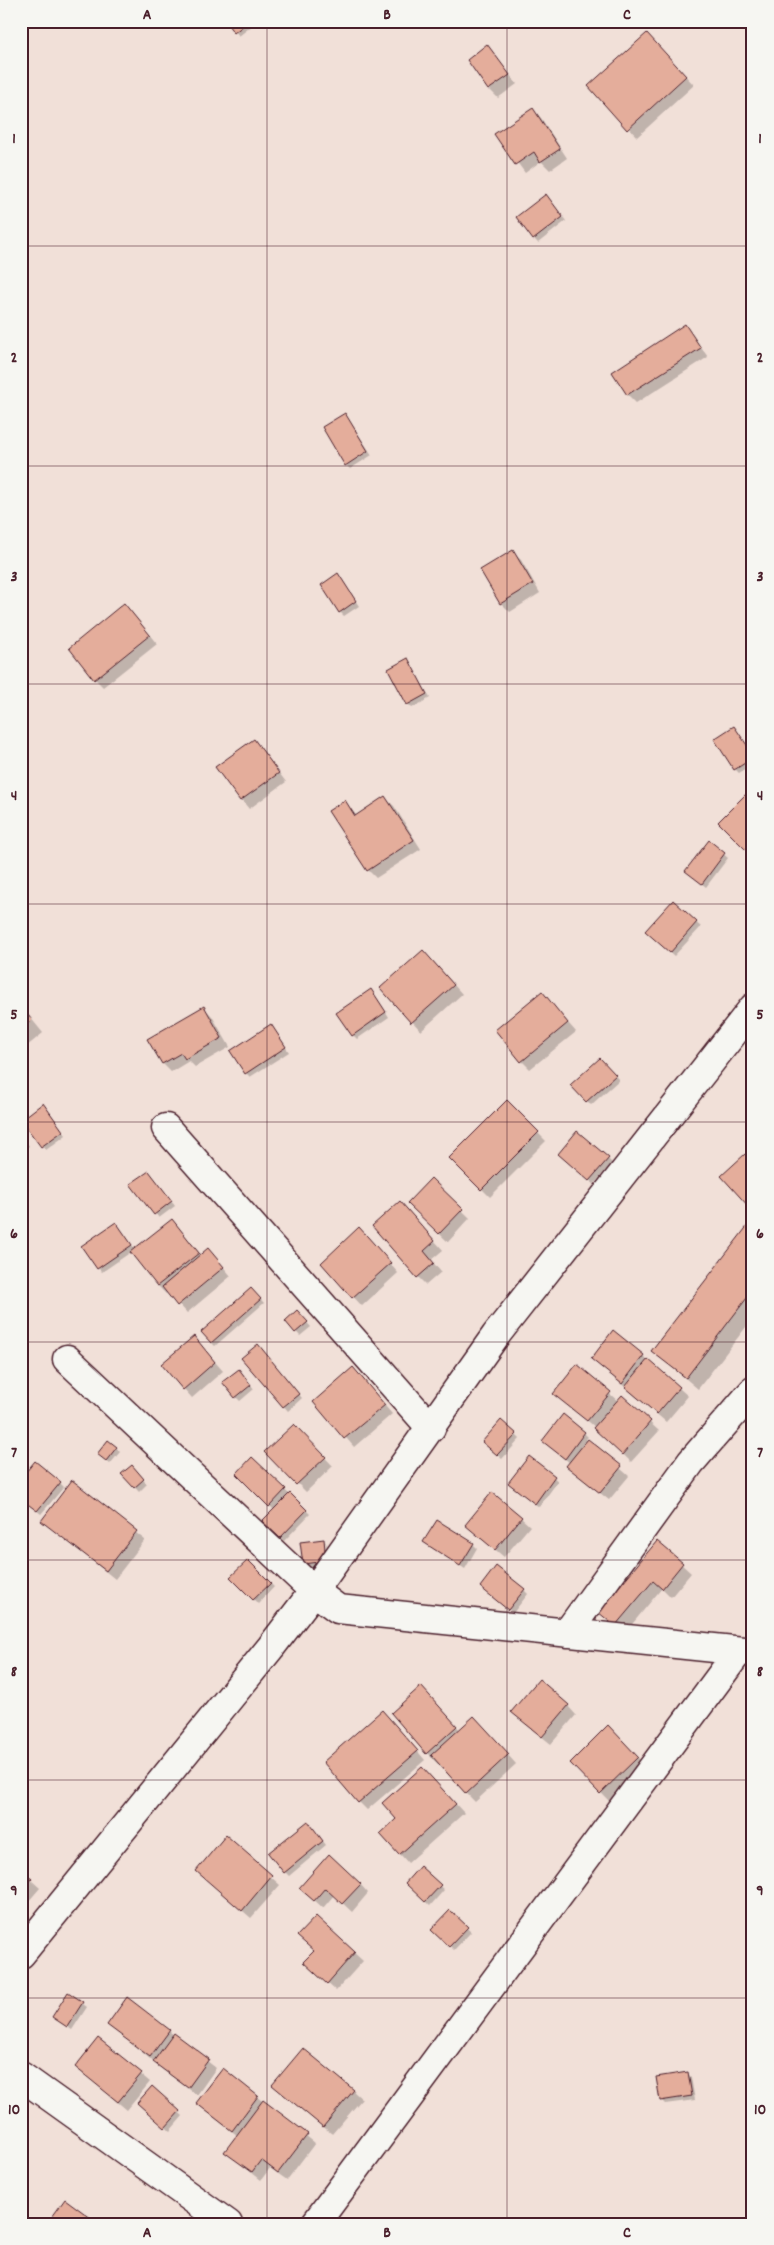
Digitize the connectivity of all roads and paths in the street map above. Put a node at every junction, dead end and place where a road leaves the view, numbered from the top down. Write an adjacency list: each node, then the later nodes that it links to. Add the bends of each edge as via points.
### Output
1 (753, 1008): 5 (street, via 496,1335)
2 (166, 1128): 5 (street)
3 (68, 1360): 6 (street)
4 (753, 1391): 7 (street, via 691,1462)
5 (431, 1428): 6 (street)
6 (314, 1591): 7 (street, via 338,1609); 9 (street)
7 (567, 1633): 8 (street)
8 (746, 1651): 12 (street)
9 (21, 1954)
10 (21, 2076): 11 (street)
11 (228, 2224)
12 (315, 2224)

